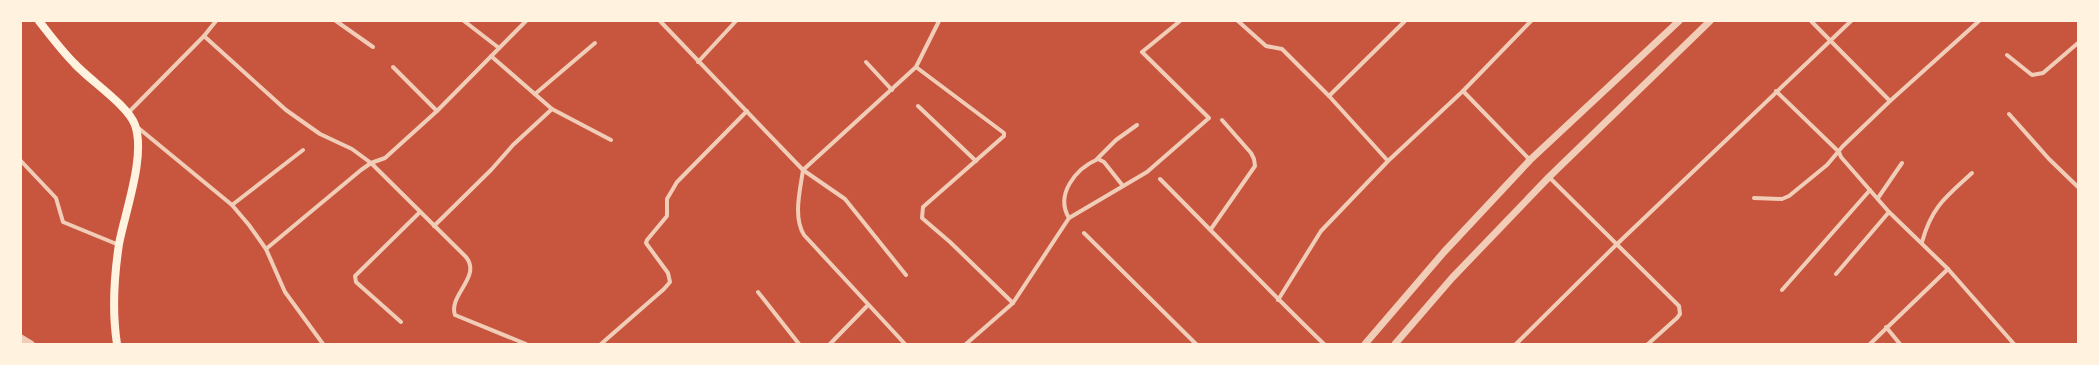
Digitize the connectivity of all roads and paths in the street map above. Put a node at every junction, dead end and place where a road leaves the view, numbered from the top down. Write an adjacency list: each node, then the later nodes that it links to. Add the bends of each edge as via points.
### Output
1 (39, 21): 41 (main road, via 74,64)
2 (216, 21): 19 (street)
3 (336, 21): 23 (street)
4 (464, 21): 24 (street)
5 (526, 21): 24 (street)
6 (660, 21): 27 (street)
7 (736, 21): 27 (street)
8 (939, 21): 30 (street)
9 (1180, 21): 60 (street, via 1142,52 1209,118 1147,172)
10 (1238, 21): 35 (street, via 1266,46 1282,49)
11 (1405, 21): 35 (street)
12 (1531, 21): 18 (street)
13 (1679, 21): 50 (street)
14 (1710, 21): 58 (street)
15 (1811, 21): 20 (street)
16 (1851, 21): 20 (street)
17 (1979, 21): 36 (street)
18 (1526, 23): 32 (street)
19 (204, 36): 41 (street); 54 (street, via 286,110 320,134 352,149)
20 (1830, 40): 33 (street); 36 (street)
21 (595, 43): 34 (street)
22 (2078, 43): 25 (street, via 2043,73 2032,76)
23 (373, 47)
24 (499, 48): 26 (street)
25 (2007, 55)
26 (491, 56): 34 (street); 39 (street)
27 (698, 62): 40 (street)
28 (866, 62): 31 (street)
29 (393, 67): 39 (street)
30 (916, 67): 31 (street); 52 (street, via 1003,131 1004,136)
31 (892, 90): 56 (street)
32 (1464, 91): 50 (street); 53 (street)
33 (1776, 92): 48 (street); 73 (street)
34 (535, 94): 38 (street)
35 (1329, 96): 53 (street)
36 (1890, 101): 48 (street)
37 (918, 106): 52 (street)
38 (552, 109): 46 (street); 69 (street)
39 (437, 111): 54 (street, via 385,158)
40 (747, 111): 56 (street); 91 (street, via 677,182 667,199 667,216 647,240 646,243 668,273 670,282)
41 (128, 113): 45 (main road)
42 (2009, 114): 61 (street)
43 (1222, 120): 70 (street, via 1251,153 1255,166)
44 (1137, 124): 49 (street)
45 (135, 125): 65 (street); 74 (main road, via 138,148 133,184)
46 (611, 140)
47 (303, 150): 65 (street)
48 (1839, 152): 62 (street); 63 (street, via 1789,196 1782,199)
49 (1097, 159): 60 (street, via 1104,162); 68 (street, via 1070,183 1064,193 1064,206)
50 (1530, 160): 98 (street, via 1444,252)
51 (21, 161): 74 (street, via 56,198 63,222)
52 (976, 161): 82 (street, via 923,207 922,218)
53 (1388, 161): 81 (street, via 1321,231)
54 (371, 163): 66 (street); 75 (street)
55 (1902, 163): 64 (street)
56 (803, 170): 78 (street, via 845,199); 83 (street, via 799,227)
57 (1972, 173): 72 (street, via 1938,205 1927,222)
58 (1549, 177): 73 (street); 99 (street, via 1452,278)
59 (1160, 179): 70 (street)
60 (1123, 186): 68 (street)
61 (2078, 187)
62 (1870, 190): 64 (street); 79 (street)
63 (1754, 198)
64 (1878, 198): 67 (street)
65 (232, 206): 75 (street)
66 (420, 212): 69 (street); 84 (street, via 355,276 356,282)
67 (1890, 212): 72 (street); 77 (street)
68 (1069, 218): 82 (street)
69 (434, 226): 90 (street, via 471,263 471,271 453,308 455,315)
70 (1211, 229): 81 (street)
71 (1084, 233): 96 (street)
72 (1922, 242): 76 (street)
73 (1616, 244): 100 (street); 101 (street, via 1679,306 1677,318)
74 (119, 245): 88 (main road, via 114,293)
75 (266, 248): 89 (street, via 285,292)
76 (1948, 269): 85 (street); 104 (street)
77 (1836, 274)
78 (906, 275)
79 (1782, 290)
80 (758, 292): 92 (street)
81 (1278, 300): 97 (street)
82 (1013, 303): 95 (street)
83 (868, 305): 93 (street); 94 (street)
84 (402, 322)
85 (1886, 327): 102 (street); 103 (street)
86 (21, 338): 87 (street)
87 (31, 344)
88 (117, 344)
89 (323, 344)
90 (526, 344)
91 (601, 344)
92 (799, 344)
93 (830, 344)
94 (905, 344)
95 (966, 344)
96 (1196, 344)
97 (1324, 344)
98 (1365, 344)
99 (1395, 344)
100 (1516, 344)
101 (1648, 344)
102 (1870, 344)
103 (1900, 344)
104 (2014, 344)

